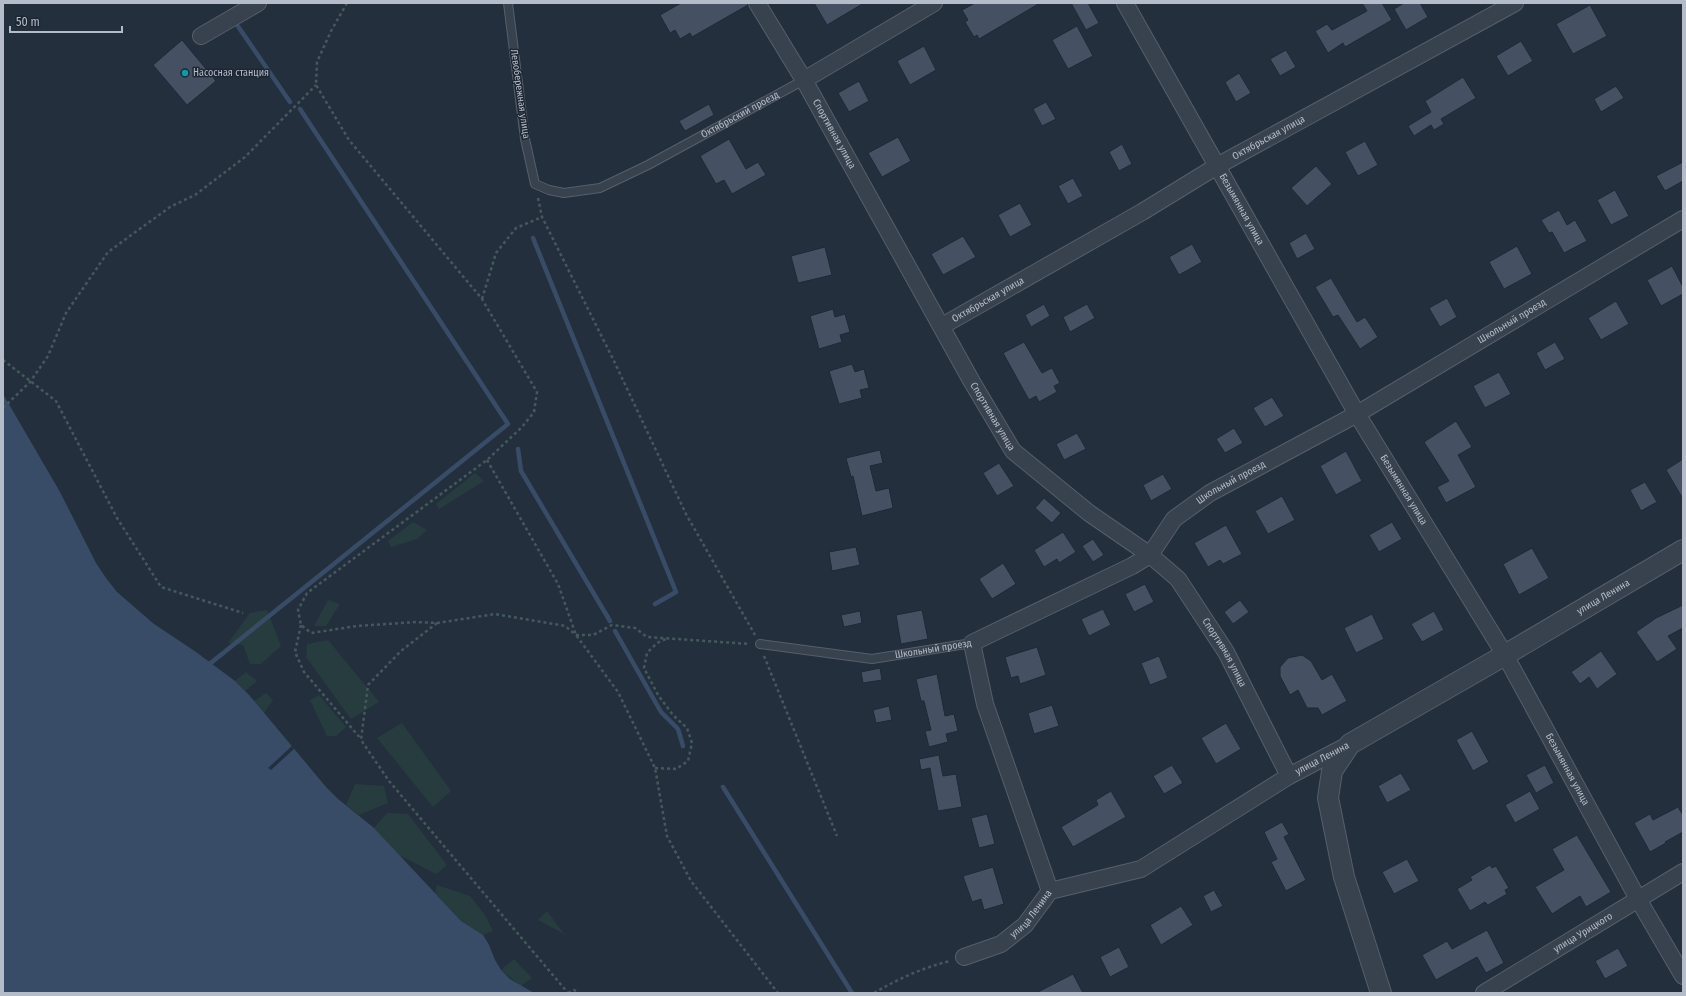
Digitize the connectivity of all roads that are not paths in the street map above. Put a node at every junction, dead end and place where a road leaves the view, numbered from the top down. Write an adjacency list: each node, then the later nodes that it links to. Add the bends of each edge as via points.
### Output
1 (258, 3): 7 (street)
2 (508, 3): 10 (lane, Левобережная улица, via 525,139)
3 (757, 3): 8 (street, Спортивная улица)
4 (934, 3): 8 (street, Октябрьский проезд)
5 (1125, 3): 9 (street, Безымянная улица)
6 (1515, 3): 9 (street, Октябрьская улица)
7 (201, 36)
8 (804, 80): 10 (lane, Октябрьский проезд, via 648,165 600,188 564,193); 12 (street, Спортивная улица)
9 (1217, 166): 12 (street, Октябрьская улица, via 1142,212); 13 (street, Безымянная улица)
10 (535, 184)
11 (1683, 219): 13 (street, Школьный проезд)
12 (942, 326): 15 (street, Спортивная улица, via 1013,452 1088,513)
13 (1357, 414): 15 (street, Школьный проезд, via 1210,493 1174,519); 18 (street, Безымянная улица)
14 (1683, 550): 18 (street, улица Ленина)
15 (1150, 555): 16 (street, Школьный проезд); 20 (street, Спортивная улица, via 1178,579 1218,639)
16 (972, 643): 17 (lane, Школьный проезд, via 872,659); 22 (street, via 985,704)
17 (760, 644)
18 (1505, 655): 19 (street, улица Ленина); 23 (street, Безымянная улица)
19 (1350, 744): 20 (street, улица Ленина); 26 (street, via 1332,771 1328,798 1344,877)
20 (1289, 776): 22 (street, улица Ленина, via 1141,868)
21 (1683, 872): 23 (street, улица Урицкого)
22 (1050, 891): 24 (street, улица Ленина, via 1025,925 1001,944)
23 (1638, 899): 25 (street, Безымянная улица); 27 (street, улица Урицкого)
24 (964, 957)
25 (1683, 976)
26 (1382, 993)
27 (1484, 993)

